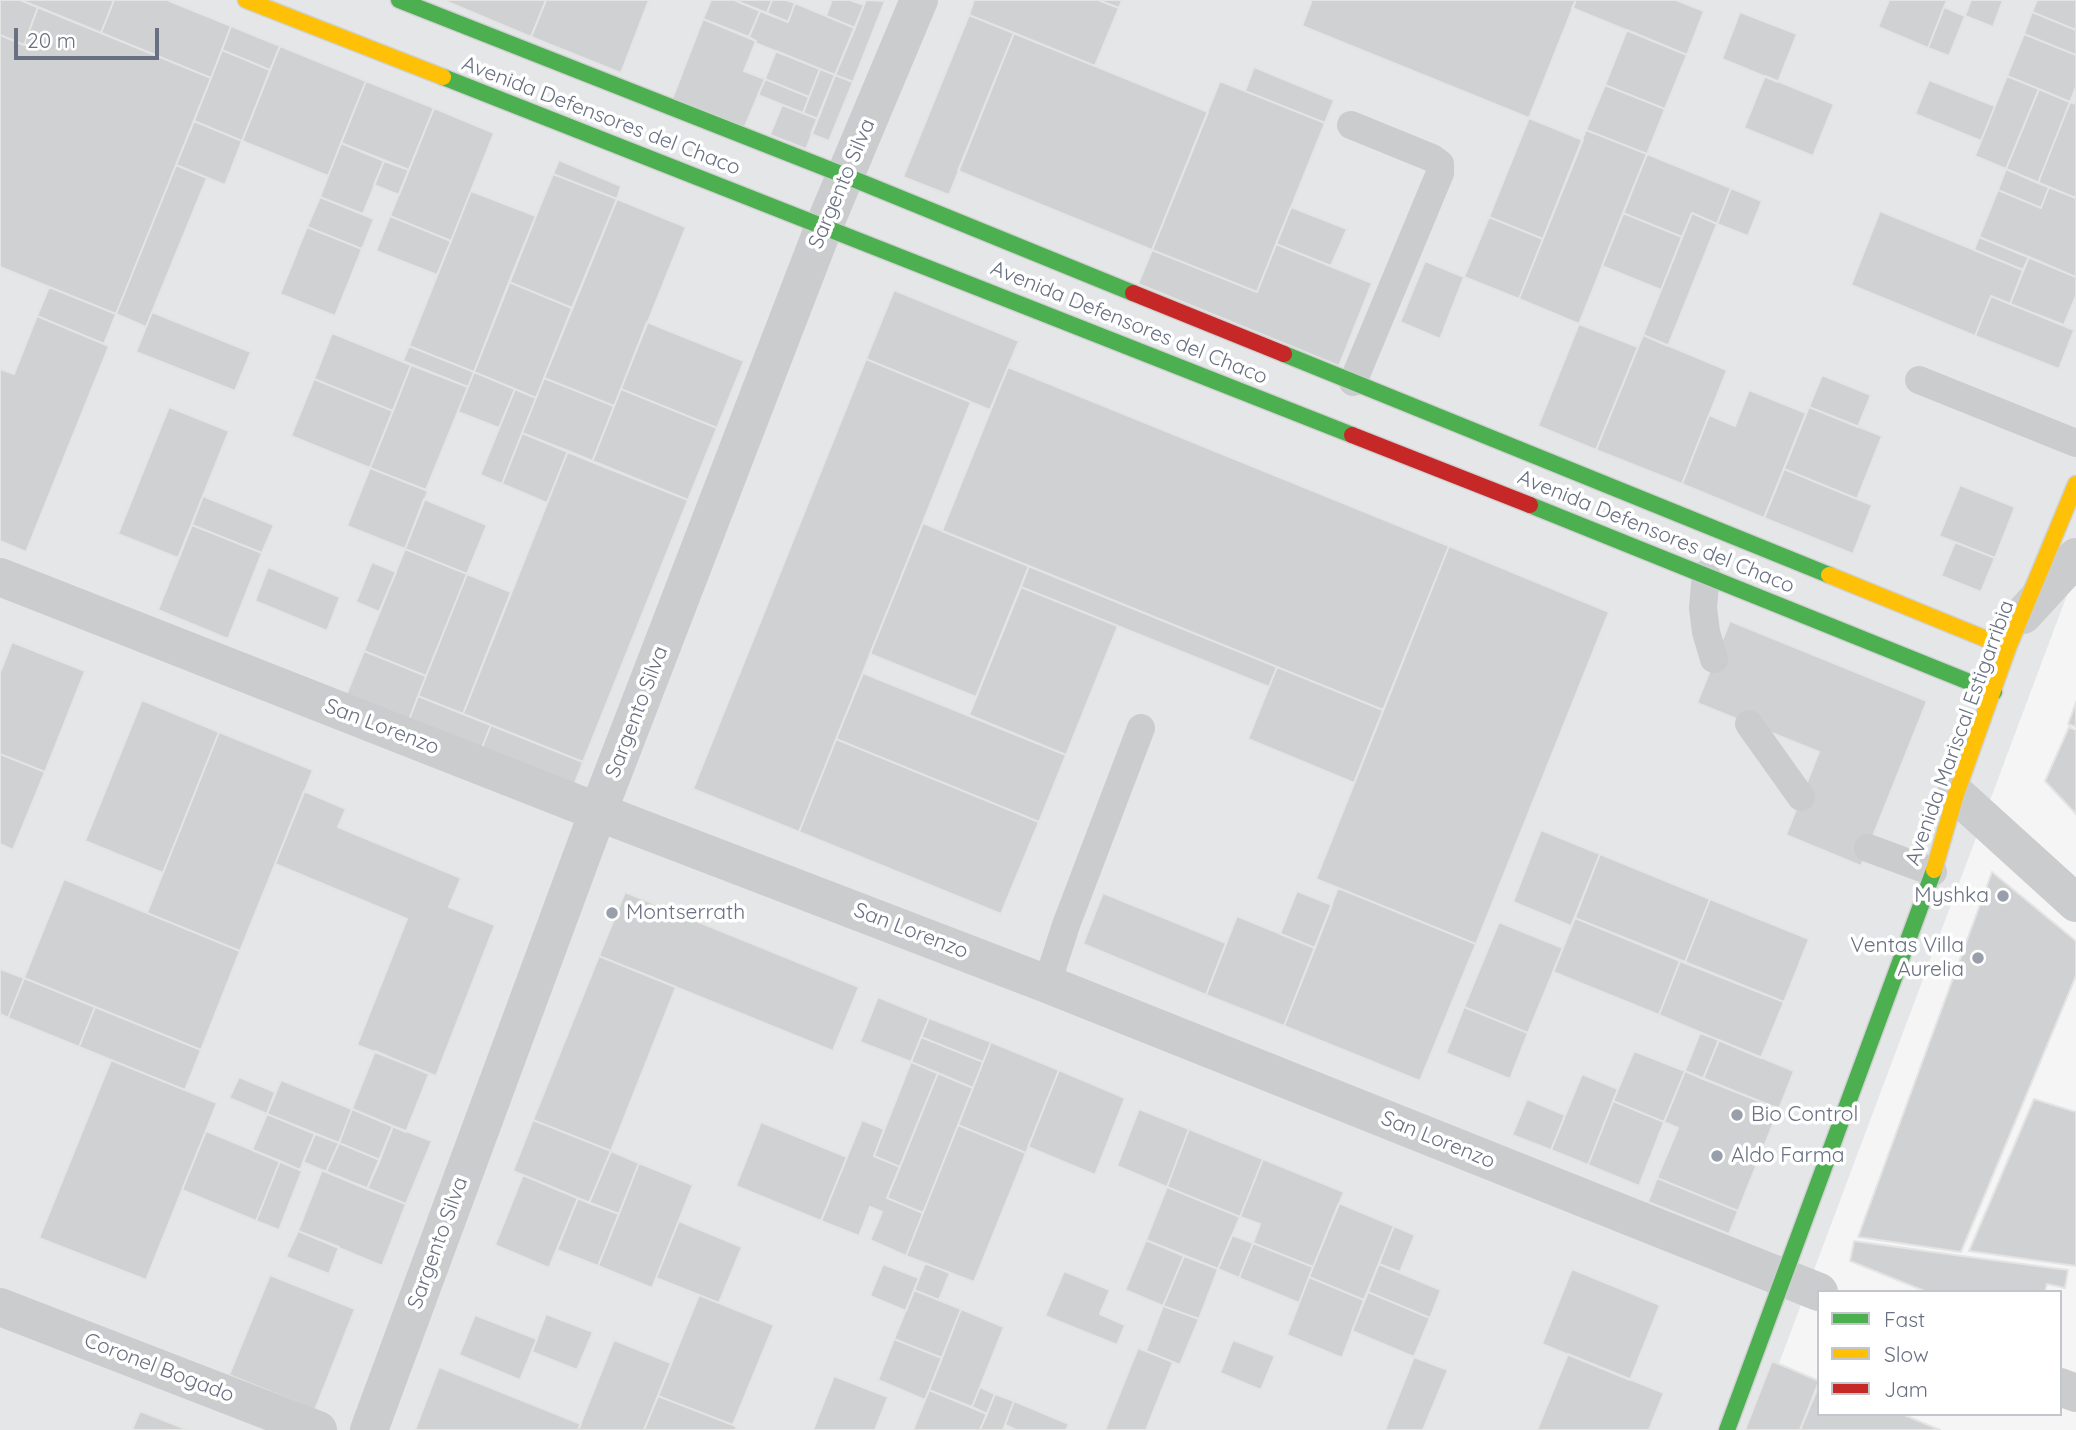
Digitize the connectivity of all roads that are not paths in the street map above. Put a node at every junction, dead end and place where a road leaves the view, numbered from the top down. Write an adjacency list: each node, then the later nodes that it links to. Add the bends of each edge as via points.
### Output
1 (246, 0): 6 (main road, Avenida Defensores del Chaco)
2 (399, 0): 5 (main road, Avenida Defensores del Chaco)
3 (919, 0): 5 (street, Sargento Silva)
4 (1351, 125): 8 (lane, via 1440,164)
5 (846, 176): 6 (street, Sargento Silva); 8 (main road, Avenida Defensores del Chaco)
6 (824, 226): 12 (main road, Avenida Defensores del Chaco); 21 (street, Sargento Silva)
7 (1919, 380): 9 (lane)
8 (1353, 382): 14 (main road, Avenida Defensores del Chaco)
9 (2076, 443)
10 (2076, 484): 14 (main road, Avenida Mariscal Estigarribia)
11 (2076, 557): 14 (street)
12 (1706, 574): 15 (lane, via 1703,608); 16 (main road, Avenida Defensores del Chaco)
13 (0, 577): 21 (street, San Lorenzo)
14 (2016, 632): 16 (main road, Avenida Mariscal Estigarribia)
15 (1714, 659)
16 (1994, 692): 19 (main road, Avenida Mariscal Estigarribia)
17 (1749, 724): 20 (lane)
18 (1141, 728): 25 (lane)
19 (1956, 794): 23 (main road, Avenida Mariscal Estigarribia); 24 (street)
20 (1801, 797)
21 (598, 812): 25 (street, San Lorenzo); 30 (street, Sargento Silva)
22 (1868, 848): 23 (lane)
23 (1933, 872): 26 (main road, Avenida Mariscal Estigarribia)
24 (2076, 903)
25 (1048, 984): 26 (street, San Lorenzo)
26 (1783, 1278): 27 (street, San Lorenzo); 31 (main road, Avenida Mariscal Estigarribia)
27 (1817, 1291)
28 (0, 1307): 29 (street, Coronel Bogado)
29 (317, 1430)
30 (369, 1430)
31 (1727, 1430)

